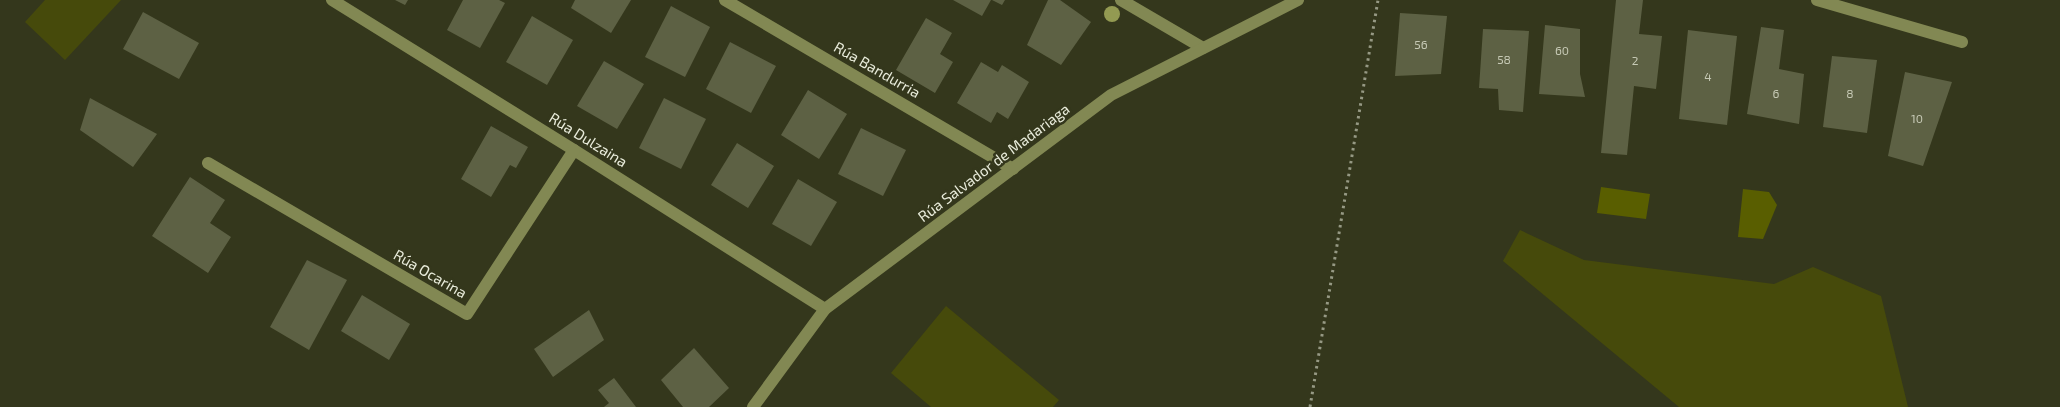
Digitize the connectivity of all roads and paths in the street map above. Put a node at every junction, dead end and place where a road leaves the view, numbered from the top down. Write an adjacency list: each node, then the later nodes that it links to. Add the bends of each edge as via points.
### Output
1 (332, 0): 9 (street, Rúa Dulzaina)
2 (725, 0): 11 (street, Rúa Bandurria)
3 (1121, 0): 8 (street)
4 (1298, 0): 8 (street, Rúa Salvador de Madariaga)
5 (1378, 0): 14 (path)
6 (1817, 0): 7 (street)
7 (1962, 42)
8 (1203, 48): 11 (street, Rúa Salvador de Madariaga, via 1111,95)
9 (574, 150): 10 (street, Rúa Ocarina, via 466,314); 12 (street, Rúa Dulzaina)
10 (208, 163)
11 (1013, 169): 12 (street, Rúa Salvador de Madariaga)
12 (825, 309): 13 (street, Rúa Salvador de Madariaga)
13 (753, 407)
14 (1310, 407)

